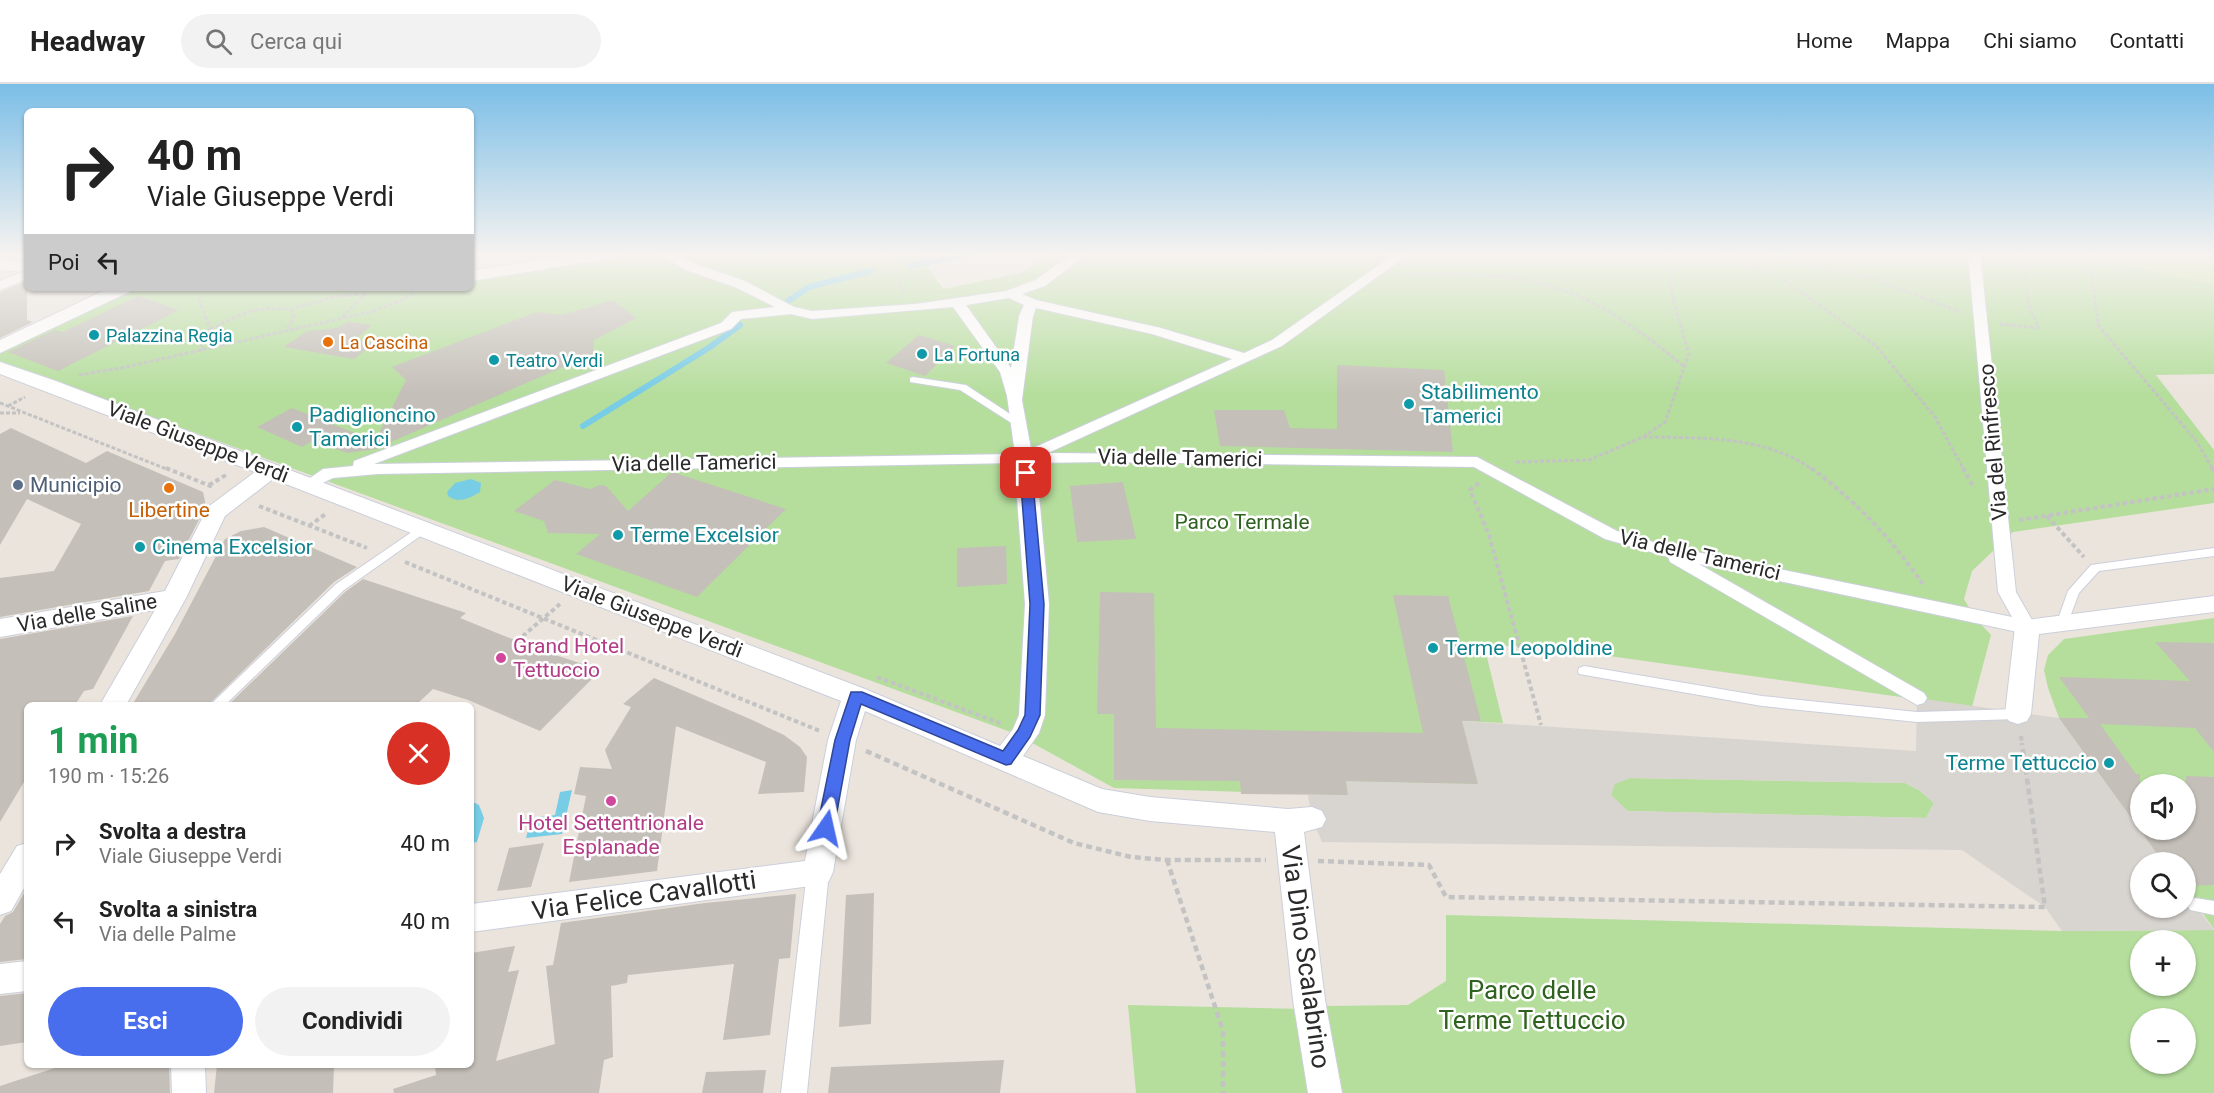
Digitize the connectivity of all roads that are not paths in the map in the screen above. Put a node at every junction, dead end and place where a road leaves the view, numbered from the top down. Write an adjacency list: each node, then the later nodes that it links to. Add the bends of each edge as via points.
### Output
1 (97, 300): 10 (street)
2 (772, 300): 9 (street)
3 (978, 300): 8 (street)
4 (1025, 300): 7 (street)
5 (1337, 300): 11 (street, via 1277,343)
6 (1979, 300): 26 (street, Via del Rinfresco, via 2007,592)
7 (1032, 303): 11 (street, via 1156,331); 14 (street, via 1026,316)
8 (958, 304): 9 (street, via 812,315); 14 (street, via 1007,372)
9 (791, 310): 18 (street, via 737,315 726,326)
10 (0, 346)
11 (1245, 358): 16 (street)
12 (0, 368): 17 (street, Viale Giuseppe Verdi)
13 (913, 380): 15 (lane, via 963,387)
14 (1014, 400): 15 (street)
15 (1017, 422): 16 (street)
16 (1024, 465): 18 (street, Via delle Tamerici); 21 (street, Via delle Tamerici, via 1105,457 1477,462 1611,535); 34 (street, via 1037,604 1032,715)
17 (271, 470): 19 (street, Viale Giuseppe Verdi); 23 (street, via 216,512)
18 (346, 470): 19 (street, Via delle Tamerici, via 328,473)
19 (308, 484): 20 (street, Viale Giuseppe Verdi)
20 (422, 529): 29 (street, Viale Giuseppe Verdi); 32 (lane, via 340,587)
21 (1662, 550): 26 (street, Via delle Tamerici); 30 (street)
22 (2214, 552): 25 (lane, via 2095,568 2074,591)
23 (174, 598): 27 (street, Via delle Saline); 31 (street)
24 (2214, 604): 25 (street)
25 (2063, 622): 26 (street)
26 (2027, 627): 33 (street)
27 (0, 628)
28 (1584, 670): 33 (lane, via 1762,701 1917,717)
29 (856, 696): 34 (street, Viale Giuseppe Verdi); 37 (street, via 842,740)
30 (1917, 698)
31 (115, 702)
32 (220, 702)
33 (2018, 714)
34 (1006, 759): 35 (street, Viale Giuseppe Verdi, via 1098,800 1150,809)
35 (1300, 820): 47 (street, Via Dino Scalabrino, via 1309,1000)
36 (24, 860): 38 (street)
37 (818, 872): 41 (street, Via Felice Cavallotti); 46 (street)
38 (0, 902)
39 (2196, 905): 40 (lane)
40 (2214, 908)
41 (474, 918)
42 (24, 975): 43 (street)
43 (0, 979)
44 (188, 1068): 45 (street)
45 (189, 1093)
46 (794, 1093)
47 (1324, 1093)

